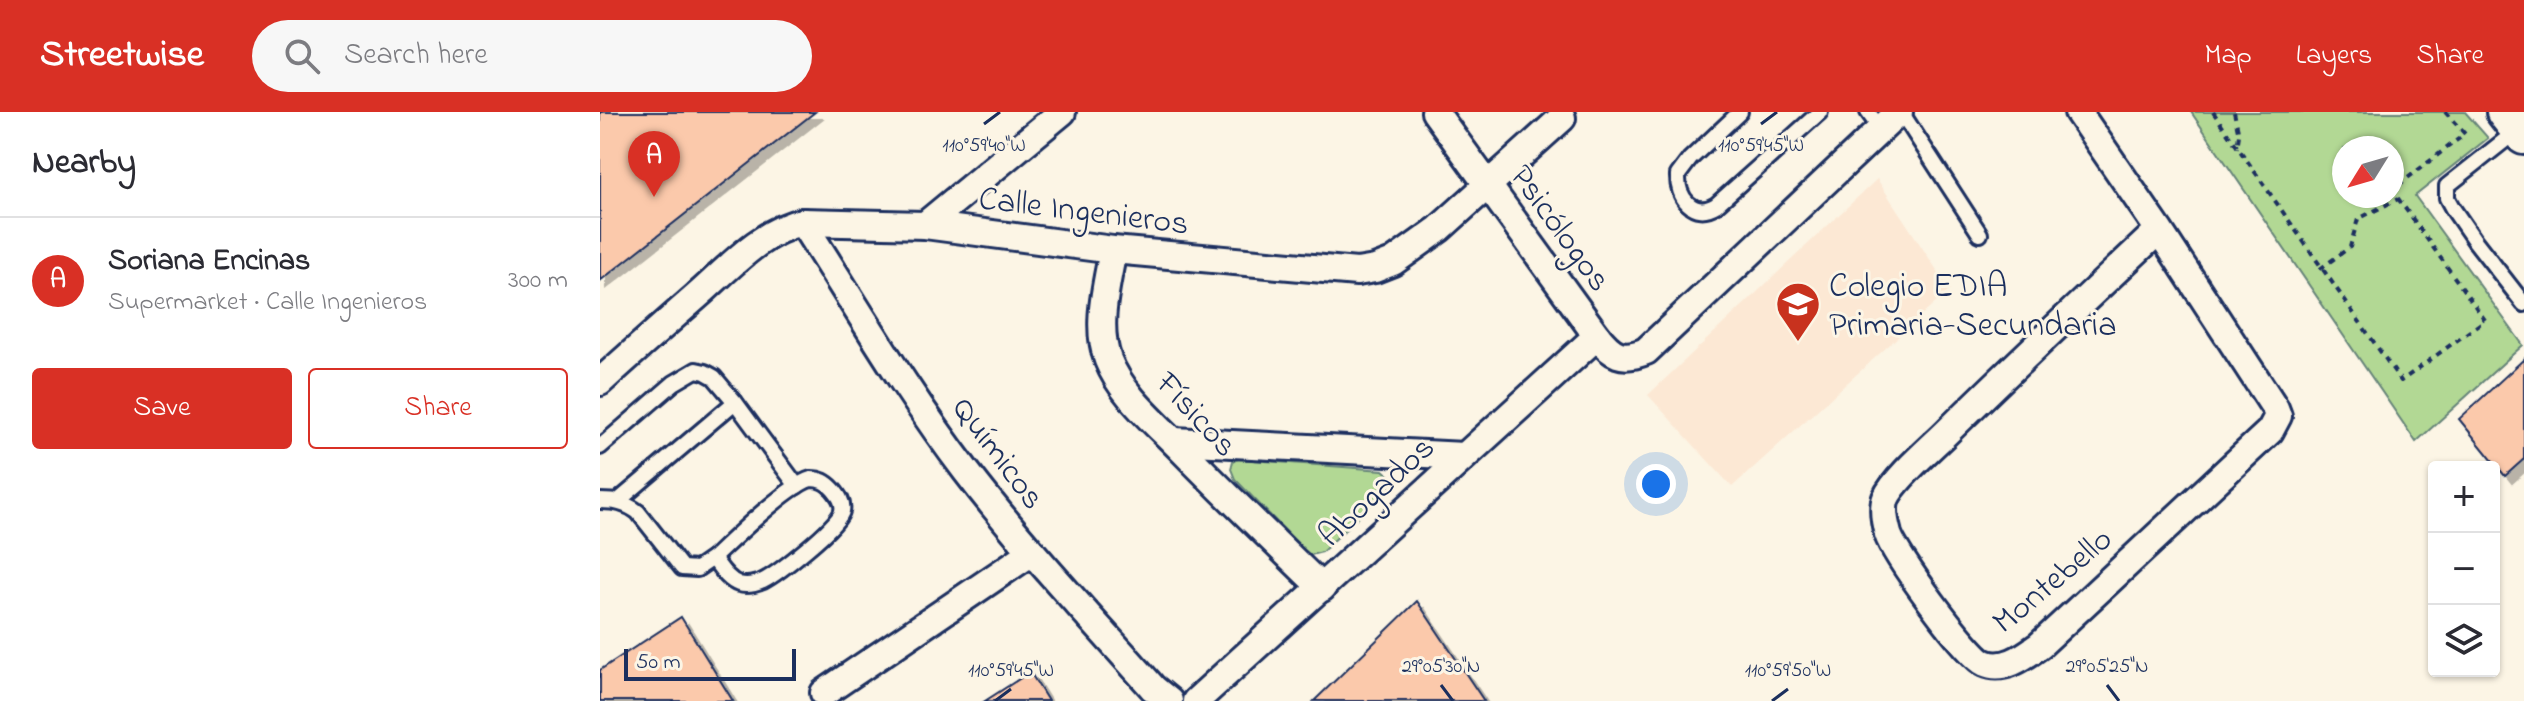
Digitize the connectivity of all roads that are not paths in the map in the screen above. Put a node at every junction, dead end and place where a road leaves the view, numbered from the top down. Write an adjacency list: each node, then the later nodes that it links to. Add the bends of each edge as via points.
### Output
1 (1062, 112): 11 (street)
2 (1435, 112): 9 (street, Psicólogos)
3 (1740, 112): 4 (lane, via 1678,175 1680,193 1694,209 1716,205)
4 (1820, 112)
5 (2078, 112): 12 (street, Montebello)
6 (1887, 116): 13 (lane); 16 (street, Psicólogos, via 1646,351 1622,356 1610,352)
7 (1562, 118): 9 (street, Calle Ingenieros)
8 (2516, 126): 15 (lane, via 2447,186 2447,198)
9 (1489, 186): 14 (street, Calle Ingenieros, via 1409,252 1375,269 1357,272); 16 (street, Psicólogos)
10 (802, 222): 11 (street, Calle Ingenieros); 17 (street, Calle Ingenieros, via 771,234 744,255); 25 (street, Químicos, via 924,412)
11 (925, 225): 14 (street, Calle Ingenieros)
12 (2159, 230): 12 (street, Montebello, via 2278,416 2270,431 2040,645 2004,665 1987,664 1968,650 1888,536 1886,497 2023,357)
13 (1980, 234)
14 (1113, 250): 19 (street, Físicos, via 1104,302 1108,359 1139,407)
15 (2524, 304)
16 (1597, 336): 21 (street, Abogados)
17 (600, 382)
18 (735, 402): 20 (lane, via 714,377 696,370); 22 (lane); 24 (lane)
19 (1174, 441): 21 (street); 27 (street, Físicos)
20 (600, 447)
21 (1464, 456): 27 (street, Abogados)
22 (797, 486): 26 (lane); 26 (lane, via 811,479 824,481 843,508 799,554 774,575 741,585)
23 (600, 501): 24 (lane)
24 (617, 502): 26 (lane, via 630,505 649,522 682,568 697,569)
25 (1032, 552): 28 (street); 30 (street, Químicos)
26 (713, 558)
27 (1322, 588): 29 (street, Abogados)
28 (824, 693)
29 (1199, 699)
30 (1169, 701)

